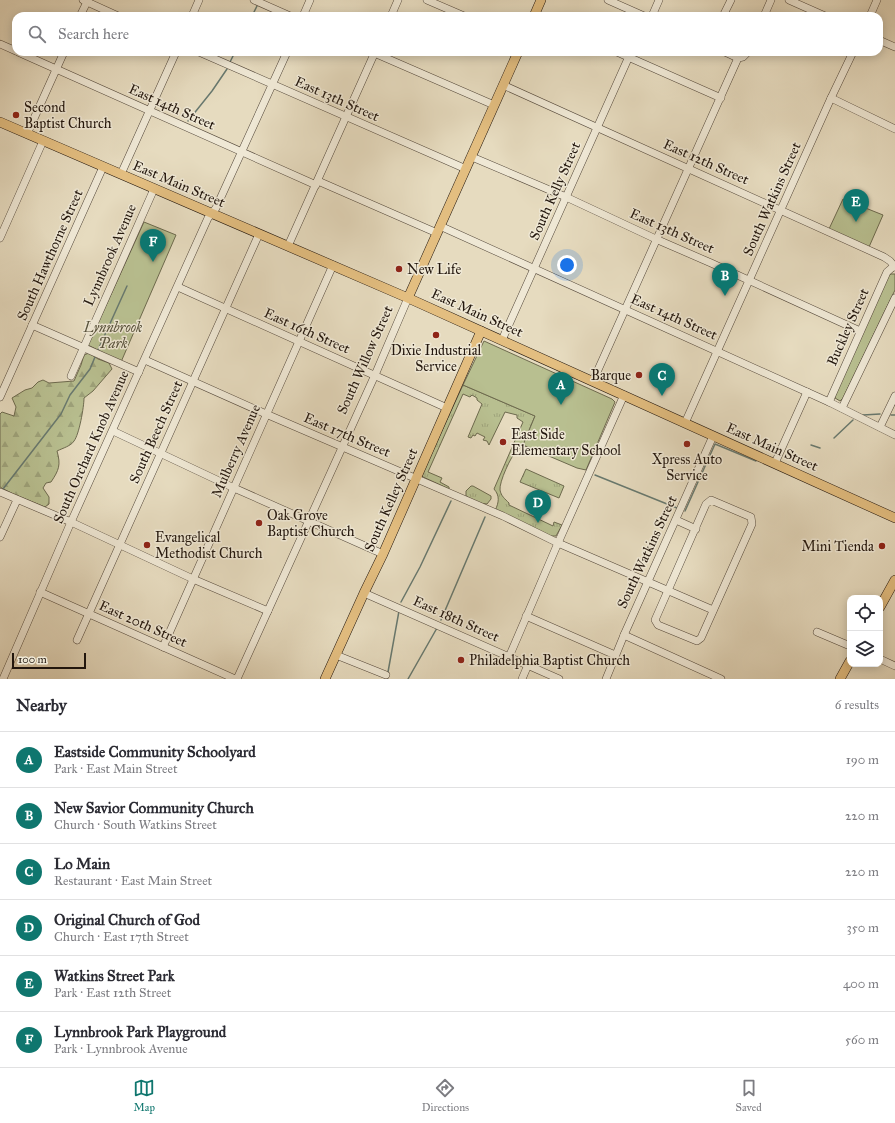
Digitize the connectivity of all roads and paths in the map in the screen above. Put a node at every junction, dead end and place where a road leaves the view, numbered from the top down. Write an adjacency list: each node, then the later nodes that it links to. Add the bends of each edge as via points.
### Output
1 (199, 0): 16 (street)
2 (254, 0): 17 (street)
3 (310, 0): 18 (street)
4 (398, 0): 19 (street)
5 (427, 0): 20 (street)
6 (541, 0): 21 (main road)
7 (608, 0): 22 (street)
8 (659, 0): 23 (street)
9 (731, 0): 24 (street)
10 (771, 0): 25 (street)
11 (789, 0): 26 (street)
12 (878, 0): 27 (street)
13 (86, 1): 14 (street); 15 (street)
14 (82, 12)
15 (109, 12)
16 (194, 12)
17 (281, 12)
18 (305, 12)
19 (393, 12)
20 (455, 12)
21 (536, 12)
22 (635, 12)
23 (654, 12)
24 (725, 12)
25 (766, 12)
26 (816, 12)
27 (872, 12)
28 (883, 42): 30 (street)
29 (0, 44): 31 (street, East 14th Street)
30 (895, 48)
31 (12, 49)
32 (28, 56): 46 (street, East 14th Street)
33 (62, 56): 46 (street)
34 (174, 56): 52 (street)
35 (208, 56): 47 (street, East 13th Street)
36 (285, 56): 47 (street, South Orchard Knob Avenue)
37 (372, 56): 53 (street)
38 (383, 56): 51 (street)
39 (516, 56): 48 (main road, South Willow Street)
40 (629, 56): 55 (street, South Kelly Street)
41 (634, 56): 49 (street)
42 (734, 56): 45 (street)
43 (744, 56): 45 (street)
44 (851, 56): 50 (street, South Watkins Street)
45 (738, 58): 49 (street)
46 (57, 69): 52 (street, East 14th Street); 57 (street)
47 (272, 85): 53 (street, East 13th Street); 59 (street, South Orchard Knob Avenue)
48 (503, 85): 51 (main road, South Willow Street); 55 (street, East 12th Street)
49 (721, 98): 63 (street)
50 (831, 98): 56 (street); 68 (street, South Watkins Street)
51 (494, 105): 60 (main road, South Willow Street)
52 (150, 110): 59 (street, East 14th Street); 64 (street)
53 (346, 117): 62 (street, East 13th Street); 65 (street)
54 (0, 122): 57 (main road, East Main Street)
55 (597, 128): 63 (street, East 12th Street); 67 (street, South Kelly Street)
56 (895, 129)
57 (27, 134): 58 (main road, East Main Street)
58 (43, 141): 61 (main road, East Main Street); 72 (street)
59 (242, 152): 65 (street, East 14th Street); 69 (street, South Orchard Knob Avenue)
60 (472, 157): 62 (main road, South Willow Street); 67 (street, East 13th Street)
61 (103, 167): 64 (main road, East Main Street); 84 (street, South Hawthorne Street)
62 (466, 169): 70 (main road, South Willow Street)
63 (689, 169): 68 (street, East 12th Street); 73 (street)
64 (121, 174): 66 (main road, East Main Street)
65 (317, 183): 70 (street, East 14th Street); 74 (street)
66 (154, 188): 69 (main road, East Main Street); 89 (street, Lynnbrook Avenue)
67 (566, 197): 73 (street, East 13th Street); 77 (street, South Kelly Street)
68 (781, 211): 76 (street, East 12th Street, via 884,257); 78 (street, South Watkins Street)
69 (212, 213): 71 (main road, East Main Street); 79 (street, South Orchard Knob Avenue)
70 (439, 230): 77 (street, East 14th Street); 80 (main road, South Willow Street)
71 (260, 234): 74 (main road, East Main Street); 82 (street, South Beech Street)
72 (0, 238)
73 (658, 240): 78 (street, East 13th Street); 83 (street)
74 (288, 246): 75 (main road, East Main Street)
75 (333, 266): 80 (main road, East Main Street); 88 (street, Mulberry Avenue)
76 (894, 267): 86 (street, Buckley Street, via 887,272)
77 (534, 268): 83 (street, East 14th Street); 87 (street, South Kelly Street)
78 (750, 281): 86 (street, East 13th Street); 90 (street, South Watkins Street)
79 (178, 287): 82 (street, East 16th Street); 91 (street, South Orchard Knob Avenue)
80 (408, 298): 85 (main road, East Main Street); 93 (street, South Willow Street)
81 (895, 298): 103 (street, Buckley Street)
82 (226, 309): 88 (street, East 16th Street); 95 (street, South Beech Street)
83 (626, 310): 90 (street, East 14th Street); 96 (street)
84 (32, 325): 89 (street); 100 (street, South Hawthorne Street)
85 (481, 331): 87 (main road, East Main Street); 102 (main road, South Kelley Street)
86 (860, 331): 101 (street, Buckley Street)
87 (502, 340): 96 (main road, East Main Street)
88 (299, 341): 93 (street, East 16th Street); 104 (street, Mulberry Avenue)
89 (84, 347): 92 (street); 94 (street, Lynnbrook Avenue)
90 (717, 351): 97 (street, East 14th Street); 105 (street, South Watkins Street)
91 (145, 360): 92 (street, South Orchard Knob Avenue); 95 (street, East 17th Street)
92 (140, 372): 107 (street, South Orchard Knob Avenue)
93 (375, 375): 102 (street, East 16th Street); 110 (street, South Willow Street)
94 (71, 376)
95 (193, 381): 104 (street, East 17th Street); 111 (street, South Beech Street)
96 (593, 381): 98 (main road, East Main Street)
97 (807, 392): 101 (street, East 14th Street); 112 (street)
98 (624, 395): 105 (main road, East Main Street); 123 (street)
99 (895, 396): 106 (street)
100 (0, 397)
101 (829, 402): 103 (street, East 14th Street)
102 (447, 408): 113 (main road, South Kelley Street)
103 (842, 408): 106 (street, East 14th Street)
104 (266, 414): 110 (street, East 17th Street); 114 (street, Mulberry Avenue)
105 (685, 423): 109 (main road, East Main Street)
106 (880, 428): 108 (street, East 14th Street)
107 (113, 431): 111 (street); 120 (street, South Orchard Knob Avenue)
108 (895, 435)
109 (713, 436): 112 (main road, East Main Street); 119 (street, South Watkins Street)
110 (342, 447): 113 (street, East 17th Street); 118 (street, South Willow Street)
111 (161, 454): 114 (street); 124 (street, South Beech Street)
112 (775, 463): 117 (main road, East Main Street)
113 (416, 479): 123 (street, East 17th Street, via 503,516); 125 (main road, South Kelley Street)
114 (234, 488): 118 (street); 126 (street, Mulberry Avenue)
115 (0, 492): 116 (street)
116 (17, 500): 120 (street); 122 (street)
117 (895, 518)
118 (309, 520): 125 (street); 134 (street, South Willow Street)
119 (676, 520): 121 (street); 128 (street, South Watkins Street)
120 (71, 522): 124 (street); 130 (street, South Orchard Knob Avenue)
121 (696, 529): 129 (street); 133 (street, via 706,504 711,500 751,517 752,524)
122 (0, 537)
123 (558, 543): 128 (street, East 17th Street); 136 (street)
124 (120, 545): 126 (street); 135 (street, South Beech Street)
125 (383, 554): 131 (main road, South Kelley Street)
126 (193, 578): 134 (street); 141 (street, Mulberry Avenue)
127 (895, 580): 132 (main road)
128 (648, 582): 129 (street, East 17th Street); 138 (street, South Watkins Street)
129 (668, 591): 133 (street, East 17th Street); 133 (street, via 655,620 658,625 697,641 701,638)
130 (40, 592): 135 (street, East 20th Street); 150 (street, South Orchard Knob Avenue)
131 (364, 592): 142 (main road, South Kelley Street); 144 (street, East 18th Street)
132 (883, 602)
133 (713, 610)
134 (268, 611): 151 (street, South Willow Street)
135 (88, 614): 139 (street, South Beech Street); 141 (street, East 20th Street)
136 (526, 616): 143 (street); 144 (street)
137 (817, 632): 140 (street)
138 (624, 635): 143 (street, South Watkins Street); 156 (street)
139 (77, 640)
140 (847, 645)
141 (163, 647): 151 (street, East 20th Street)
142 (336, 655): 149 (street); 152 (main road, South Kelley Street)
143 (615, 655): 155 (street, South Watkins Street)
144 (509, 657): 146 (street, East 18th Street)
145 (883, 660): 148 (street)
146 (528, 665): 153 (street); 154 (street, East 18th Street)
147 (847, 666): 157 (main road)
148 (895, 666)
149 (386, 675)
150 (2, 677)
151 (236, 679)
152 (325, 679)
153 (522, 679)
154 (559, 679)
155 (606, 679)
156 (721, 679)
157 (840, 679)

